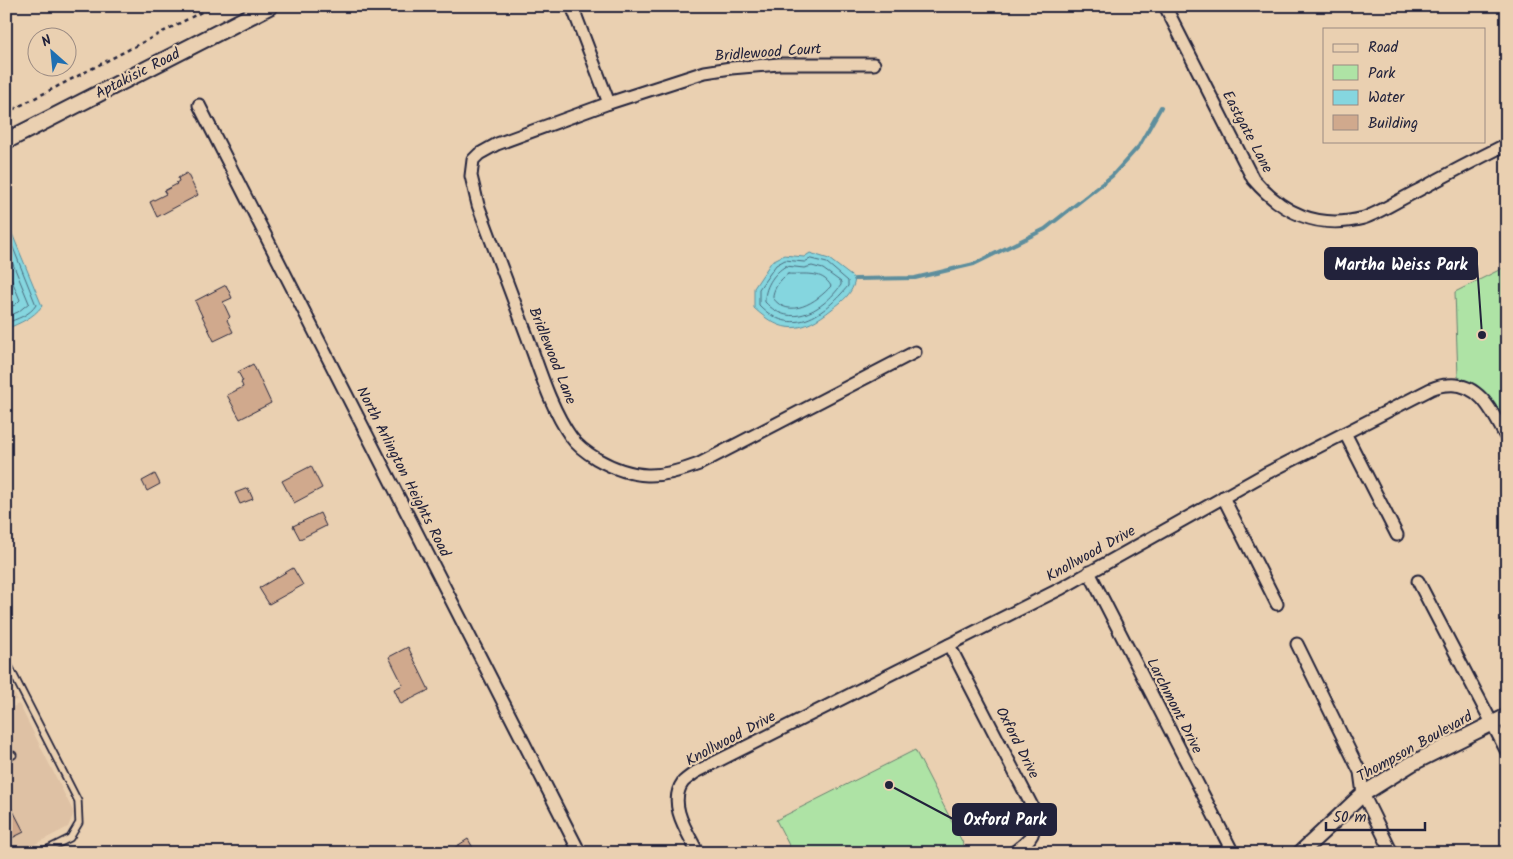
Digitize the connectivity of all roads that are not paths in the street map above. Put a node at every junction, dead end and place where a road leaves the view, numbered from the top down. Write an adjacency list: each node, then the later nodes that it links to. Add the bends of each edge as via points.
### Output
1 (270, 6): 7 (main road, Aptakisic Road)
2 (572, 6): 5 (street)
3 (1165, 6): 8 (street, Eastgate Lane, via 1253,179 1267,196 1290,212 1334,222 1365,217)
4 (874, 64): 5 (street, Bridlewood Court, via 780,64 731,68 705,72)
5 (609, 104): 9 (street, Bridlewood Lane, via 497,144 479,154 471,167 478,205 553,404 571,437 583,450 626,472 662,475 679,471 699,464)
6 (199, 105): 27 (street, North Arlington Heights Road)
7 (6, 141)
8 (1507, 144)
9 (915, 352)
10 (1345, 433): 11 (street, Knollwood Drive, via 1431,389 1461,385 1476,392 1492,411); 12 (street, Knollwood Drive); 13 (street)
11 (1507, 439)
12 (1223, 497): 14 (street, Knollwood Drive); 16 (street)
13 (1397, 535)
14 (1089, 572): 18 (street, Knollwood Drive); 30 (street, Larchmont Drive)
15 (1418, 581): 21 (street)
16 (1277, 604)
17 (1297, 644): 25 (street, via 1360,772)
18 (949, 645): 28 (street, Knollwood Drive, via 696,772 683,782 678,808); 29 (street, Oxford Drive, via 1033,808 1035,825 1030,840)
19 (6, 660): 26 (lane, via 78,801 79,823 70,838)
20 (1507, 716): 21 (street, Thompson Boulevard)
21 (1491, 723): 22 (street); 25 (street, Thompson Boulevard, via 1411,764)
22 (1507, 752)
23 (13, 755): 24 (lane)
24 (6, 758)
25 (1363, 794): 31 (street, Thompson Boulevard); 32 (street)
26 (40, 853)
27 (580, 853)
28 (698, 853)
29 (1013, 853)
30 (1233, 853)
31 (1300, 853)
32 (1392, 853)

